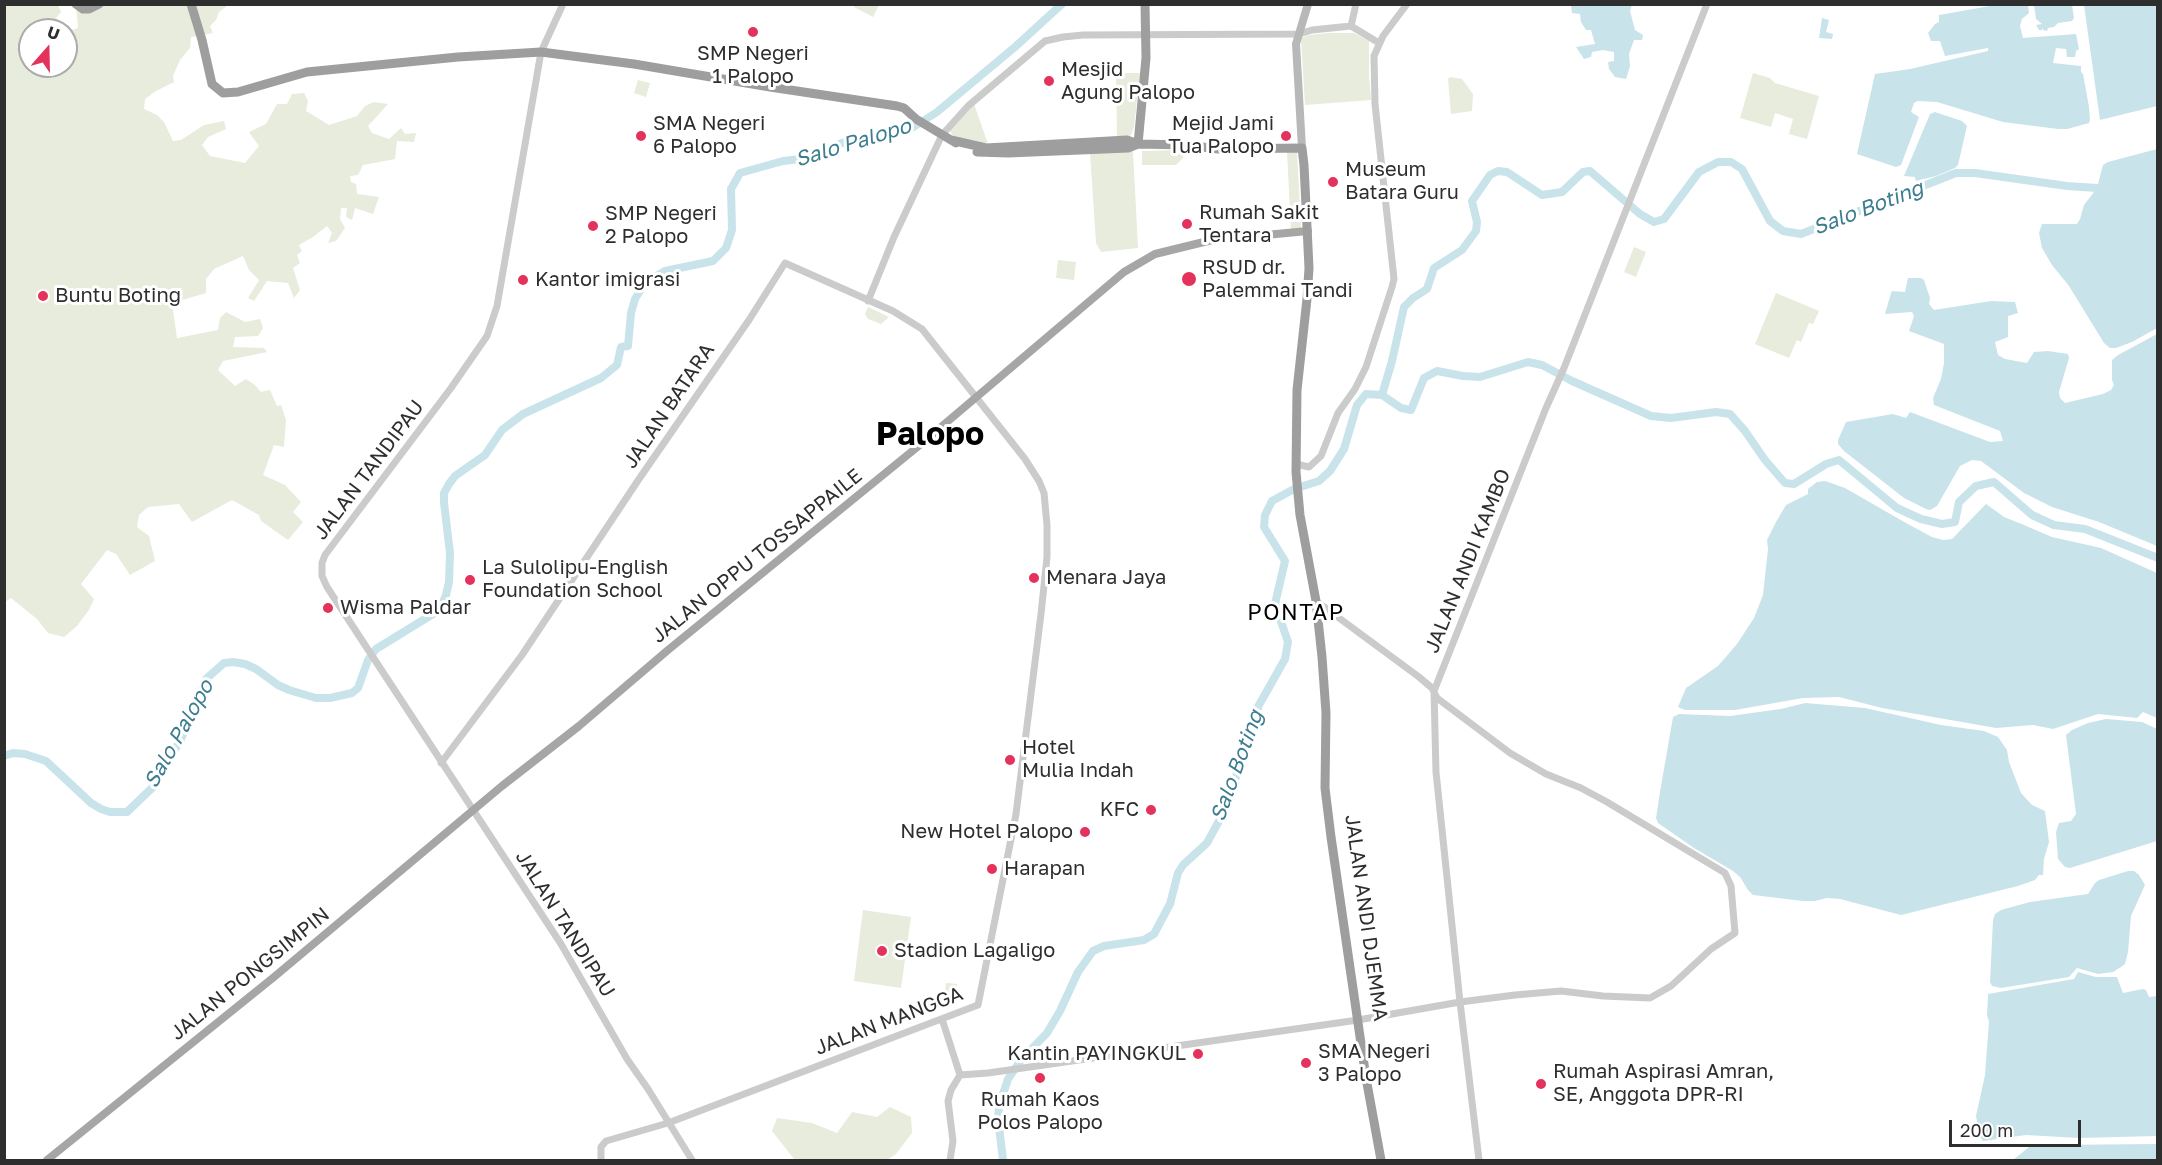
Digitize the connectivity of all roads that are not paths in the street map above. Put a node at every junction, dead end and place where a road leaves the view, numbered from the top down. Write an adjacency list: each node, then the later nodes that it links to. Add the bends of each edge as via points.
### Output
1 (76, 4): 2 (highway, via 89,9)
2 (99, 4)
3 (190, 4): 14 (highway, via 212,84 223,93 307,72)
4 (563, 4): 14 (street, JALAN TANDIPAU)
5 (1145, 4): 12 (highway)
6 (1308, 4): 11 (main road)
7 (1356, 4): 10 (street)
8 (1407, 4): 13 (street)
9 (1707, 4): 23 (street, JALAN ANDI KAMBO)
10 (1351, 26): 11 (street); 13 (street)
11 (1299, 34): 12 (street); 17 (main road, via 1296,44)
12 (1146, 36): 15 (street, via 1069,36 1045,41 968,106); 16 (highway)
13 (1379, 43): 21 (street, via 1374,56 1375,104 1394,279 1355,389 1338,413 1321,456)
14 (541, 52): 15 (highway, via 897,106); 24 (street, JALAN TANDIPAU, via 499,295 487,336 322,563 327,587)
15 (947, 138): 16 (highway, via 986,148 1016,149 1127,140); 19 (street)
16 (1138, 144): 17 (highway, via 1218,149)
17 (1302, 148): 18 (highway)
18 (1308, 231): 20 (main road, JALAN OPPU TOSSAPPAILE, via 1212,240 1155,254 1124,272); 21 (highway, via 1308,286 1297,390)
19 (868, 301): 20 (street, JALAN BATARA, via 922,329); 24 (street, JALAN BATARA, via 785,263 522,655)
20 (976, 397): 25 (main road, JALAN OPPU TOSSAPPAILE); 27 (street, JALAN MANGGA, via 1031,467 1044,493 1047,557 1016,814 980,1002)
21 (1296, 474): 22 (highway, JALAN ANDI DJEMMA)
22 (1316, 601): 23 (street); 28 (highway, JALAN ANDI DJEMMA, via 1327,787)
23 (1434, 691): 26 (street, JALAN ANDI KAMBO, via 1436,772); 26 (street, via 1440,701 1518,759 1618,808 1725,873 1731,886 1735,926 1735,933 1710,949 1656,996 1558,991)
24 (441, 763): 25 (street, JALAN TANDIPAU)
25 (474, 812): 30 (street, JALAN TANDIPAU, via 561,944); 31 (main road, JALAN PONGSIMPIN)
26 (1460, 1002): 28 (street); 37 (street, JALAN ANDI KAMBO)
27 (942, 1019): 29 (street); 30 (street, JALAN MANGGA)
28 (1360, 1020): 29 (street); 35 (highway, JALAN ANDI DJEMMA); 36 (highway, JALAN ANDI DJEMMA)
29 (960, 1075): 34 (street, via 948,1101 953,1138)
30 (668, 1122): 32 (street, JALAN MANGGA, via 606,1142 601,1147); 33 (street, JALAN TANDIPAU)
31 (48, 1161)
32 (602, 1161)
33 (692, 1161)
34 (950, 1161)
35 (1381, 1161)
36 (1387, 1161)
37 (1479, 1161)

